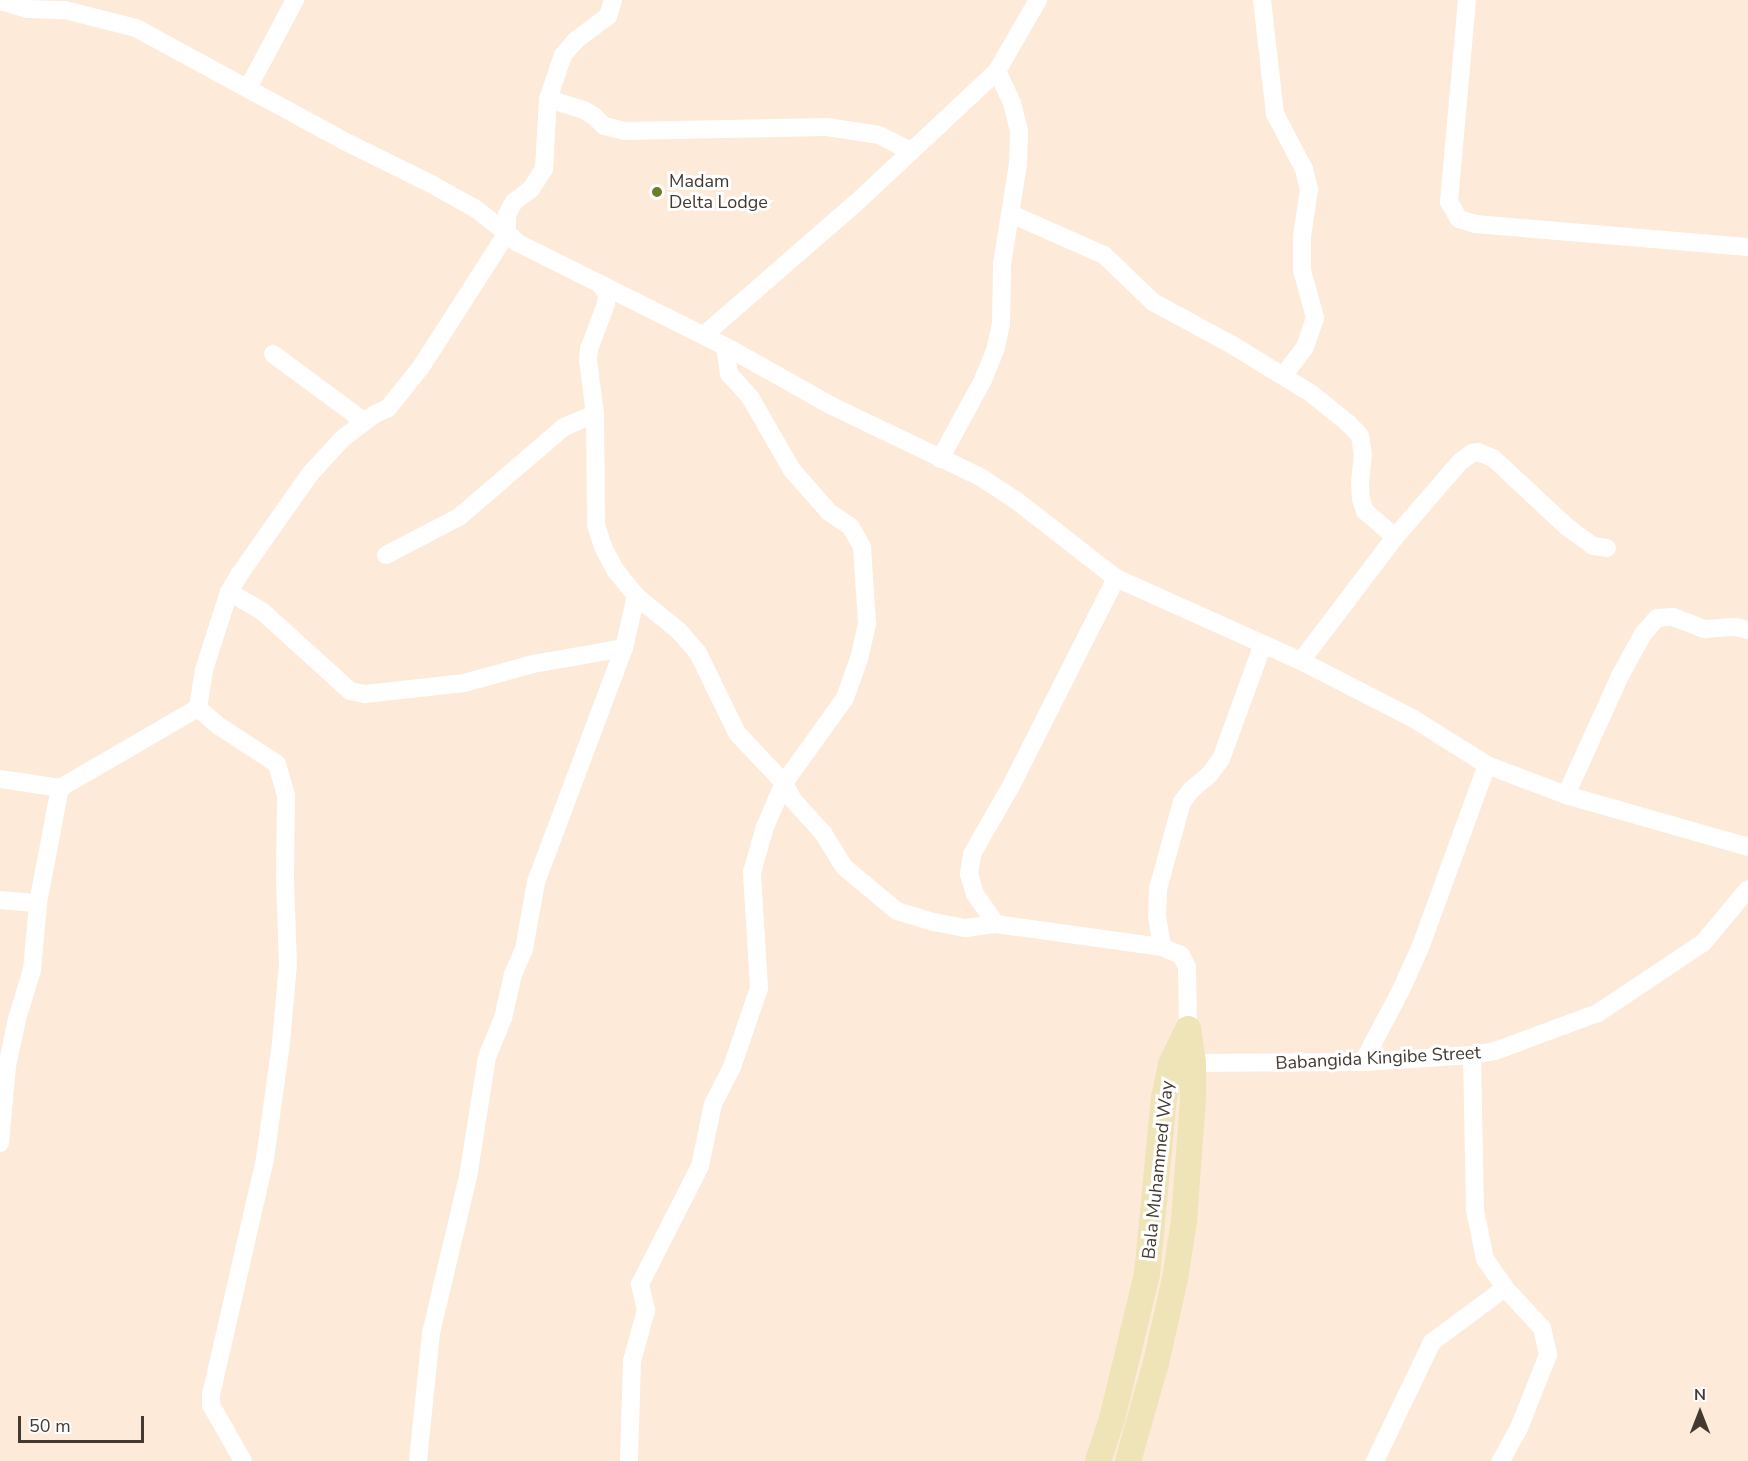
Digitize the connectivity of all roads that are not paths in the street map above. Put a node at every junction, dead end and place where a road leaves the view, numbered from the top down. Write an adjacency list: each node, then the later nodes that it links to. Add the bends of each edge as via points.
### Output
1 (295, 0): 9 (street)
2 (613, 0): 10 (street, via 608,16 563,54)
3 (1038, 0): 8 (street)
4 (1262, 0): 19 (street, via 1275,114 1304,169 1309,189 1302,270 1315,318 1305,346)
5 (1467, 0): 14 (street, via 1449,202 1459,219 1475,224)
6 (0, 1): 7 (street, via 28,9)
7 (44, 5): 9 (street, via 136,28)
8 (997, 71): 11 (street); 12 (street, via 1019,131)
9 (248, 88): 13 (street, via 468,204)
10 (548, 99): 11 (street, via 584,111 604,126 625,131 827,127 879,135); 13 (street, via 544,169 531,189 514,202 507,214)
11 (910, 151): 16 (street)
12 (1011, 214): 19 (street, via 1104,255 1153,302); 22 (street, via 1002,264 1001,324 996,347 983,380)
13 (507, 232): 15 (street, via 518,243); 21 (street, via 421,367 388,408)
14 (1748, 247)
15 (599, 283): 16 (street); 20 (street, via 607,294 606,304 588,360)
16 (704, 335): 17 (street)
17 (725, 346): 22 (street, via 832,406); 36 (street, via 729,374 750,397 792,470 829,512 851,527 862,547 867,623 859,659 844,698)
18 (273, 354): 21 (street)
19 (1283, 376): 23 (street, via 1349,423 1360,436 1360,482 1365,512)
20 (595, 414): 25 (street, via 564,427 459,517); 28 (street, via 596,525 616,571)
21 (365, 422): 27 (street, via 343,438 310,474)
22 (940, 459): 26 (street, via 1017,501)
23 (1395, 537): 24 (street, via 1460,462 1478,452 1500,463 1583,539 1593,546); 32 (street)
24 (1608, 548)
25 (386, 555)
26 (1116, 578): 30 (street); 43 (street, via 1011,786 972,854 969,874 975,894)
27 (229, 591): 31 (street, via 263,612 350,691 365,694 464,683 533,664); 33 (street, via 204,670)
28 (636, 596): 31 (street); 36 (street, via 679,631 698,653 737,733)
29 (1748, 630): 38 (street, via 1706,629 1673,617 1657,618 1642,634 1621,674)
30 (1263, 644): 32 (street); 44 (street, via 1221,759 1182,802 1158,889)
31 (624, 648): 52 (street, via 536,882 524,949 487,1057 468,1177 431,1333)
32 (1301, 661): 34 (street, via 1414,719)
33 (198, 708): 37 (street); 51 (street, via 277,764 286,796 288,964 282,1042 265,1159 210,1394 211,1405)
34 (1487, 765): 38 (street); 47 (street, via 1420,948)
35 (0, 779): 37 (street)
36 (784, 783): 43 (street, via 793,800 823,832 844,867 897,911 966,928); 53 (street, via 752,872 759,988 732,1067 713,1104 700,1166 640,1284 646,1310 632,1361)
37 (60, 788): 42 (street)
38 (1566, 795): 39 (street)
39 (1748, 847)
40 (1748, 889): 46 (street, Babangida Kingibe Street, via 1703,943 1598,1013 1495,1051)
41 (0, 900): 42 (street)
42 (38, 903): 49 (street, via 32,970 16,1019 7,1066)
43 (996, 924): 44 (street)
44 (1162, 947): 45 (street, via 1181,955 1187,967)
45 (1188, 1029): 48 (street, Bala Muhammed Way)
46 (1472, 1055): 47 (street, Babangida Kingibe Street); 50 (street, via 1475,1210 1485,1259)
47 (1363, 1062): 48 (street, Babangida Kingibe Street)
48 (1182, 1063): 54 (street, Bala Muhammed Way, via 1162,1108 1147,1274); 55 (street, Bala Muhammed Way, via 1186,1194 1178,1257 1156,1363)
49 (0, 1143)
50 (1505, 1288): 56 (street, via 1432,1342); 57 (street, via 1542,1328 1548,1355 1519,1428)
51 (243, 1461)
52 (418, 1461)
53 (629, 1461)
54 (1098, 1461)
55 (1128, 1461)
56 (1375, 1461)
57 (1501, 1461)

